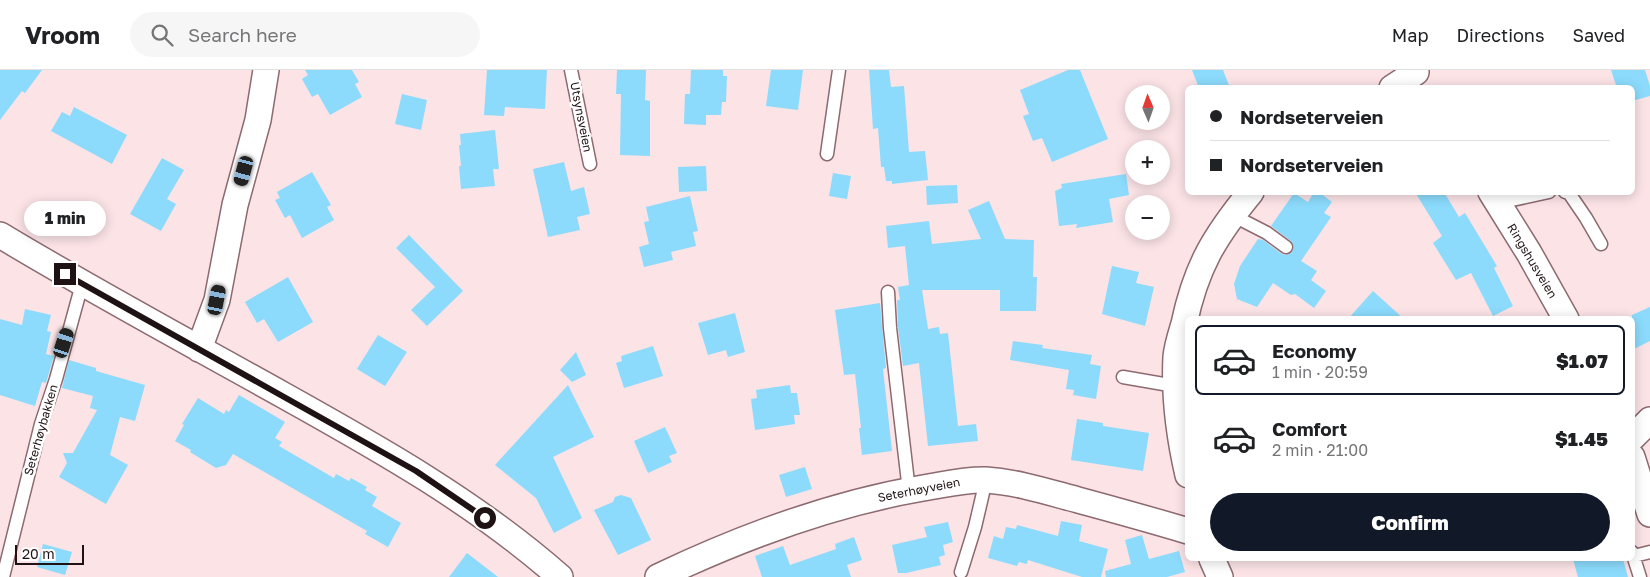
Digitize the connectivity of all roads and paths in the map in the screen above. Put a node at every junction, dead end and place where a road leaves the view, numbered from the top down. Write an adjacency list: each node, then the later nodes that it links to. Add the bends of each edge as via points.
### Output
1 (266, 70): 21 (street, via 258,120 235,205 217,300)
2 (571, 70): 7 (lane, Utsynsveien)
3 (839, 70): 6 (lane)
4 (1419, 76): 5 (street)
5 (1399, 85)
6 (828, 154)
7 (590, 164)
8 (1249, 195): 12 (street)
9 (1521, 195): 11 (lane, Ringshusveien)
10 (1569, 195): 14 (lane)
11 (1494, 198): 19 (street, Ringshusveien)
12 (1232, 216): 15 (lane); 18 (street, via 1204,261)
13 (0, 235): 16 (street)
14 (1601, 244)
15 (1286, 247)
16 (82, 284): 21 (street); 37 (lane, Seterhøybakken, via 41,424)
17 (888, 292): 29 (lane)
18 (1186, 316)
19 (1564, 316)
20 (1185, 319): 23 (street, via 1176,354)
21 (199, 349): 38 (street, via 424,476 534,554)
22 (1122, 377): 23 (lane)
23 (1175, 386): 26 (street)
24 (1650, 420): 25 (street)
25 (1635, 435)
26 (1185, 458)
27 (1635, 466): 30 (street)
28 (986, 480): 29 (street, Seterhøyveien); 31 (street, Seterhøyveien, via 1036,488); 36 (lane)
29 (909, 491): 39 (street, Seterhøyveien, via 805,517 724,547)
30 (1650, 514)
31 (1185, 530)
32 (1650, 552): 33 (lane)
33 (1635, 554)
34 (1213, 561): 40 (street)
35 (1635, 561): 41 (lane)
36 (961, 572)
37 (3, 577)
38 (560, 577)
39 (658, 577)
40 (1220, 577)
41 (1640, 577)

